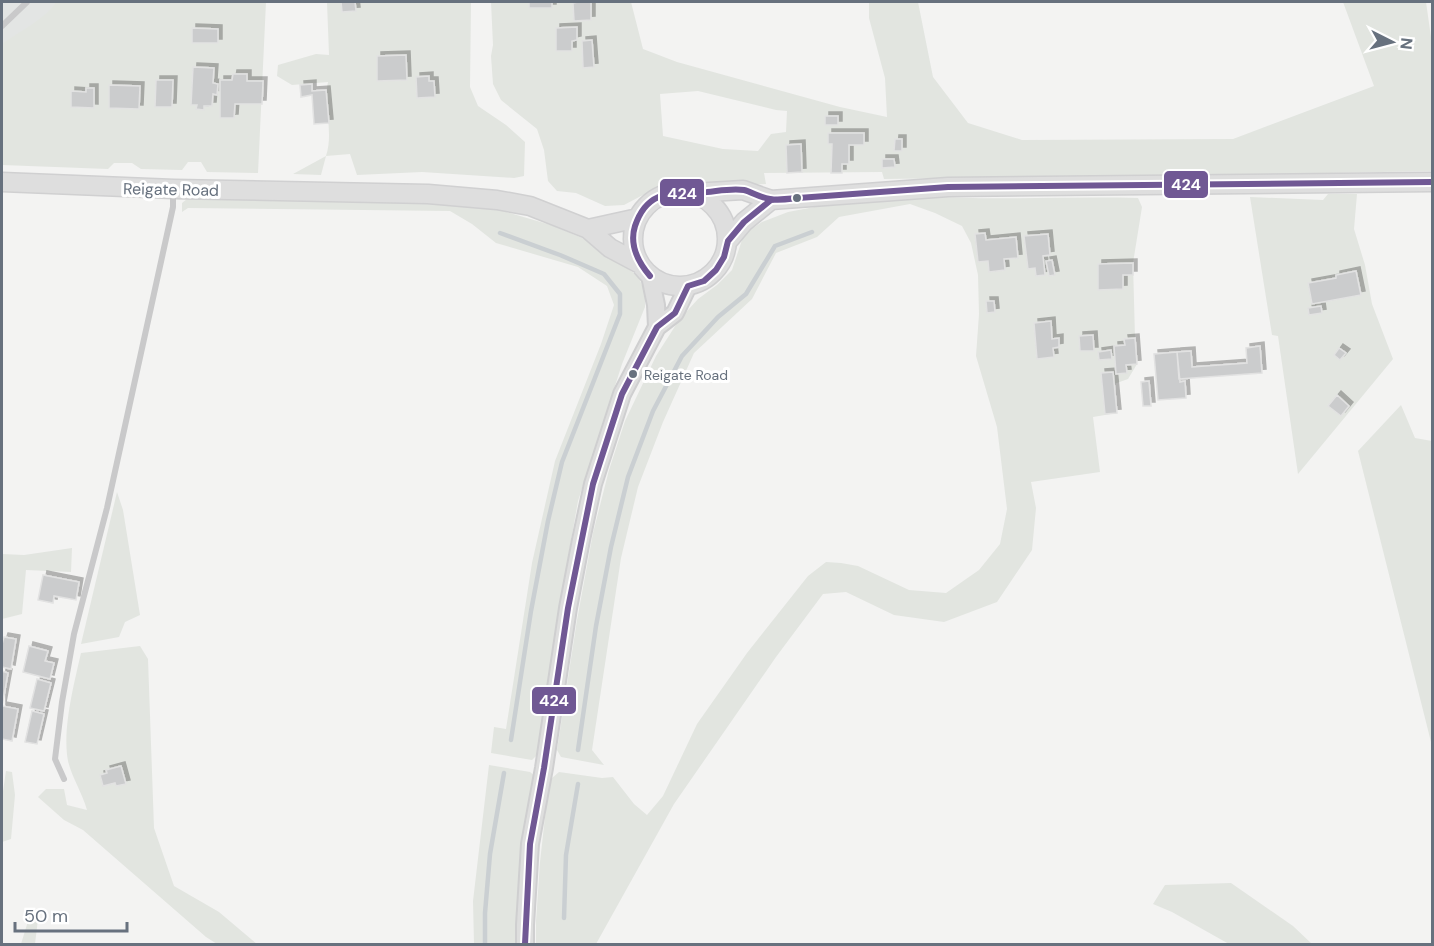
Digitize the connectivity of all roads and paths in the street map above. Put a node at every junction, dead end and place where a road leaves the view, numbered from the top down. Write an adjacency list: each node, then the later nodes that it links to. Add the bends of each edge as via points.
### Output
1 (27, 2): 2 (lane)
2 (2, 26)
3 (2, 182): 5 (main road, Reigate Road)
4 (1432, 182): 7 (main road, via 948,187)
5 (174, 189): 9 (main road, Reigate Road, via 478,198 530,206); 14 (lane, via 107,508 74,634 55,759)
6 (692, 193): 7 (main road, via 743,190); 8 (main road, via 660,196); 10 (main road, via 718,211 726,225)
7 (771, 200): 10 (main road)
8 (638, 218): 9 (main road); 11 (main road, via 633,233 634,249)
9 (588, 229): 11 (main road, Reigate Road)
10 (728, 241): 12 (main road, via 716,270 704,281)
11 (645, 270): 12 (main road, via 662,283); 13 (street, via 656,305)
12 (688, 286): 13 (street, via 675,313)
13 (657, 327): 15 (street, via 622,394 593,484 581,540 530,844)
14 (64, 780)
15 (525, 945)

